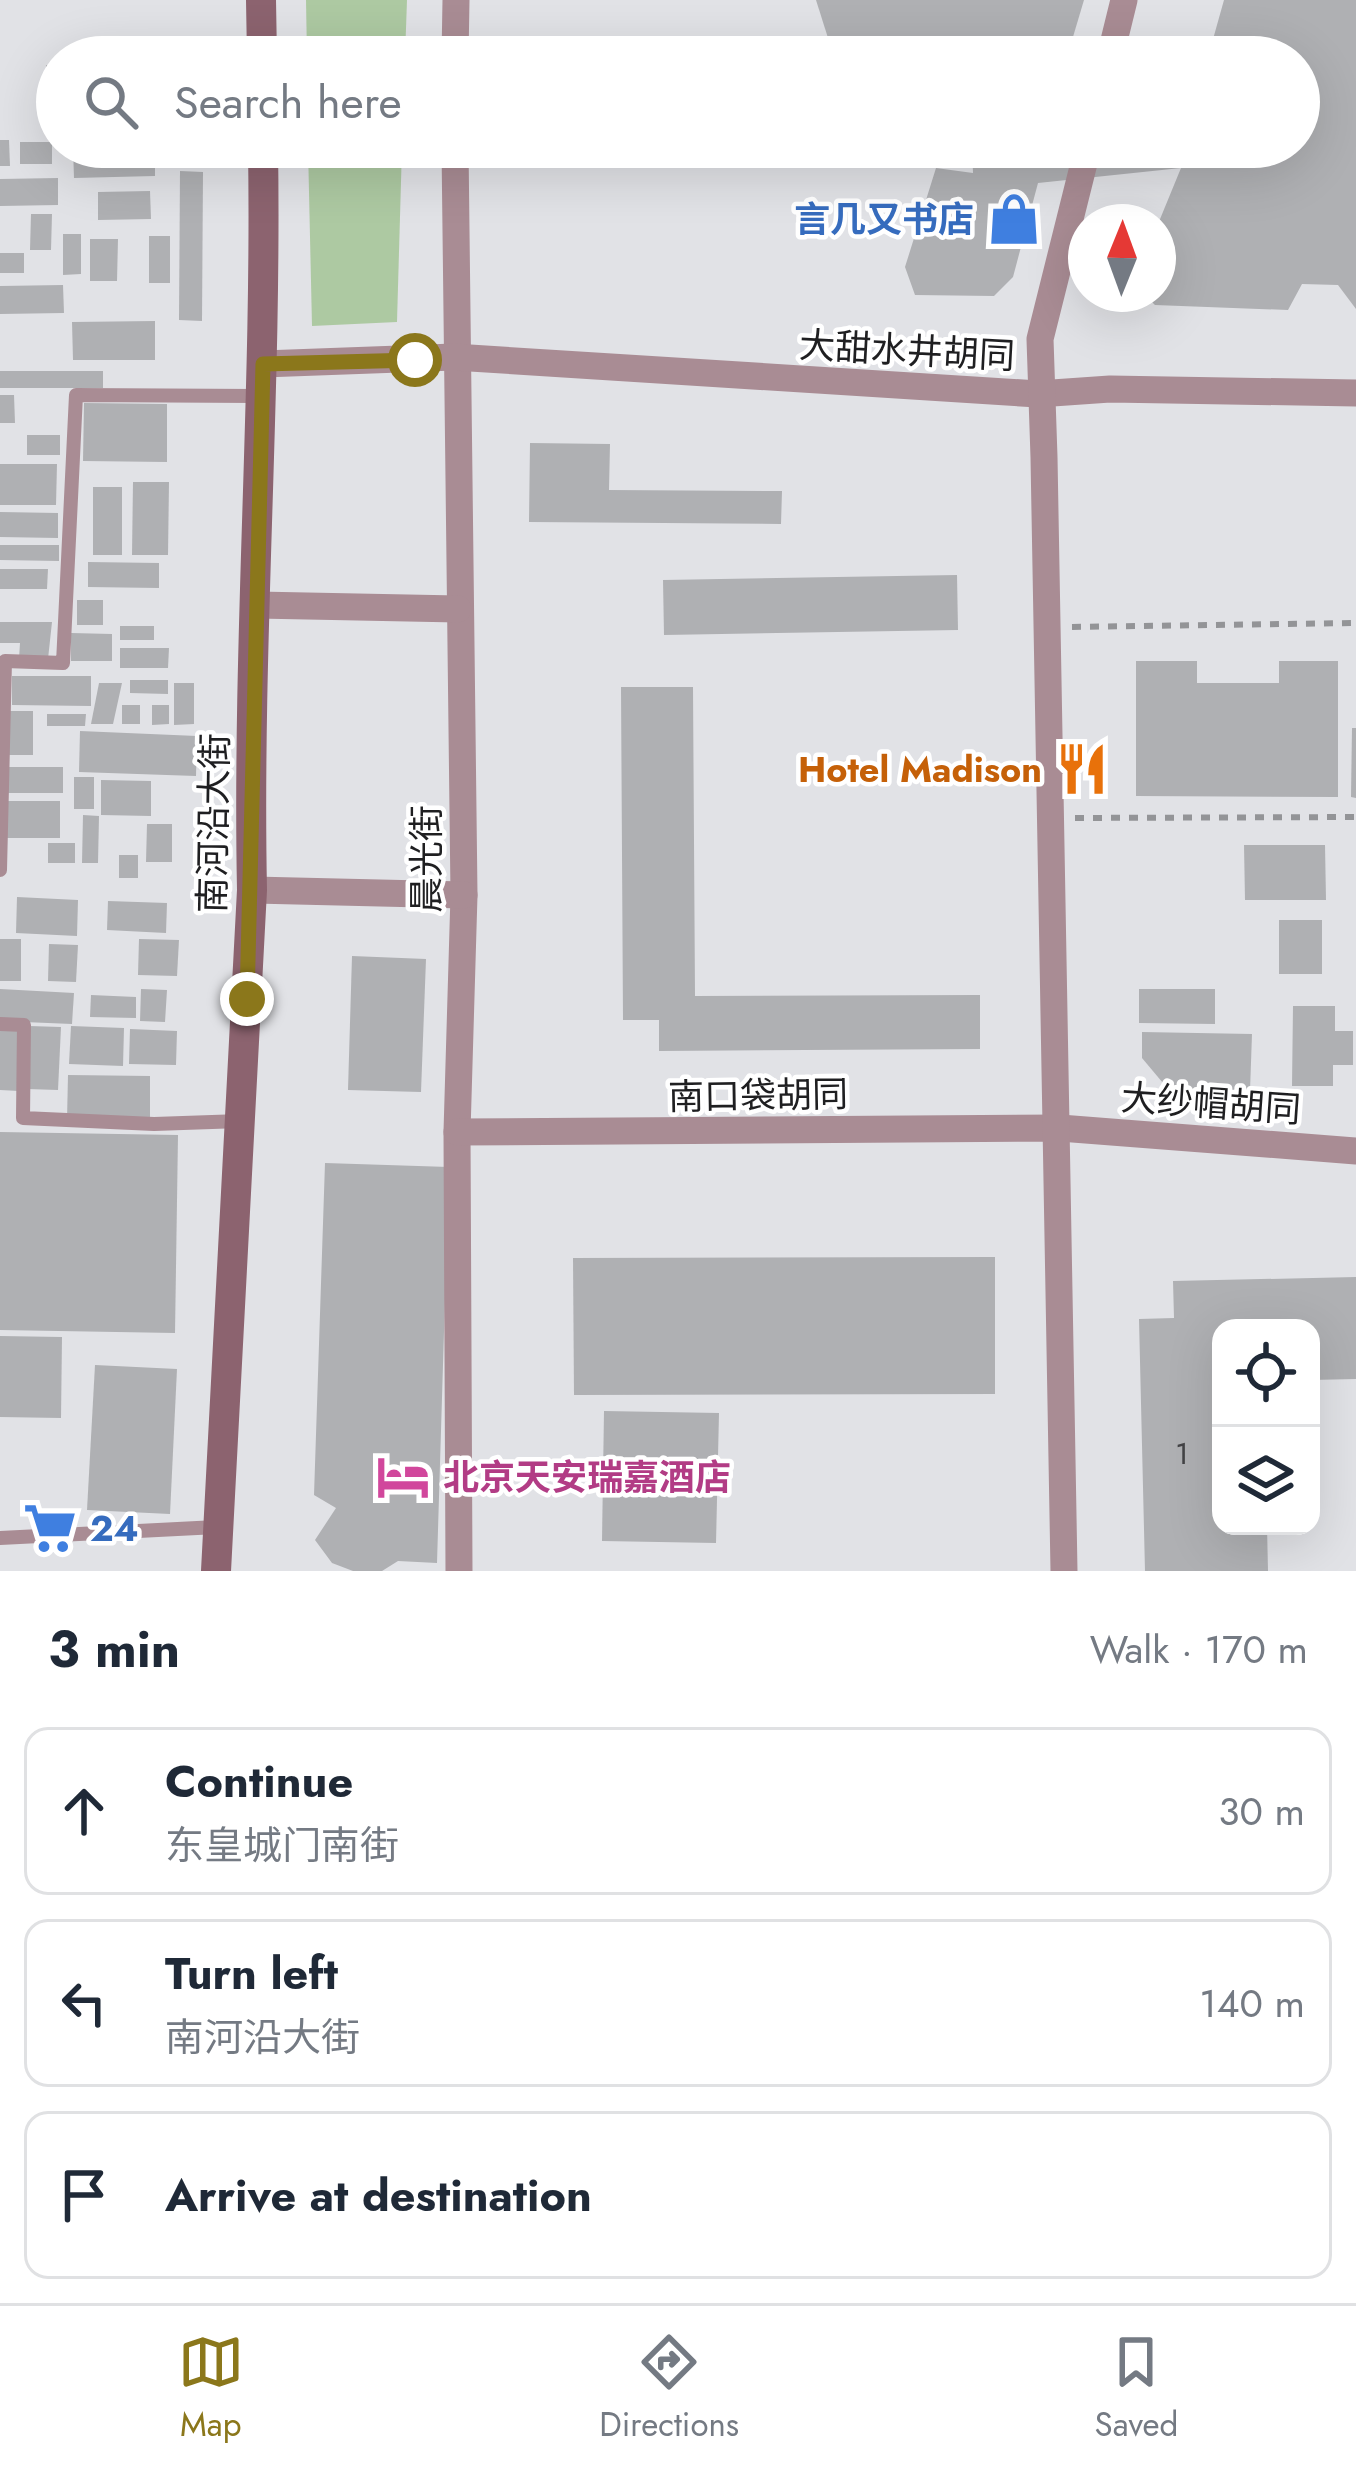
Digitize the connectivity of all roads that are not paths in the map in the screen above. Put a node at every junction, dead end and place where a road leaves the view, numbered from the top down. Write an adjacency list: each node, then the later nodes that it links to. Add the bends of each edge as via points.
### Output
1 (261, 0): 4 (main road)
2 (456, 0): 5 (street)
3 (1124, 0): 6 (street)
4 (262, 36)
5 (455, 36)
6 (1115, 36)
7 (263, 168): 11 (main road, 南河沿大街)
8 (455, 168): 10 (street, 晨光街)
9 (1083, 168): 13 (street, via 1040,339)
10 (454, 357): 11 (street, 大甜水井胡同); 13 (street, 大甜水井胡同); 16 (street, 晨光街)
11 (263, 364): 14 (main road, 南河沿大街)
12 (1356, 393): 13 (street, 大甜水井胡同)
13 (1038, 394): 22 (street)
14 (262, 396): 15 (main road, 南河沿大街); 17 (lane, via 76,395 63,664 5,662)
15 (257, 605): 16 (street); 18 (main road, 南河沿大街)
16 (458, 609): 19 (street, 晨光街)
17 (0, 870)
18 (252, 890): 19 (street); 21 (main road, 南河沿大街)
19 (464, 895): 23 (street, 晨光街)
20 (0, 1024): 21 (lane, via 24,1025 23,1118)
21 (242, 1121): 25 (main road, 南河沿大街)
22 (1060, 1128): 23 (street, 南口袋胡同); 24 (street, 大纱帽胡同); 29 (street)
23 (457, 1132): 28 (street, 晨光街)
24 (1356, 1151)
25 (217, 1527): 26 (lane); 27 (main road, 南河沿大街)
26 (0, 1538)
27 (216, 1571)
28 (459, 1571)
29 (1064, 1571)

